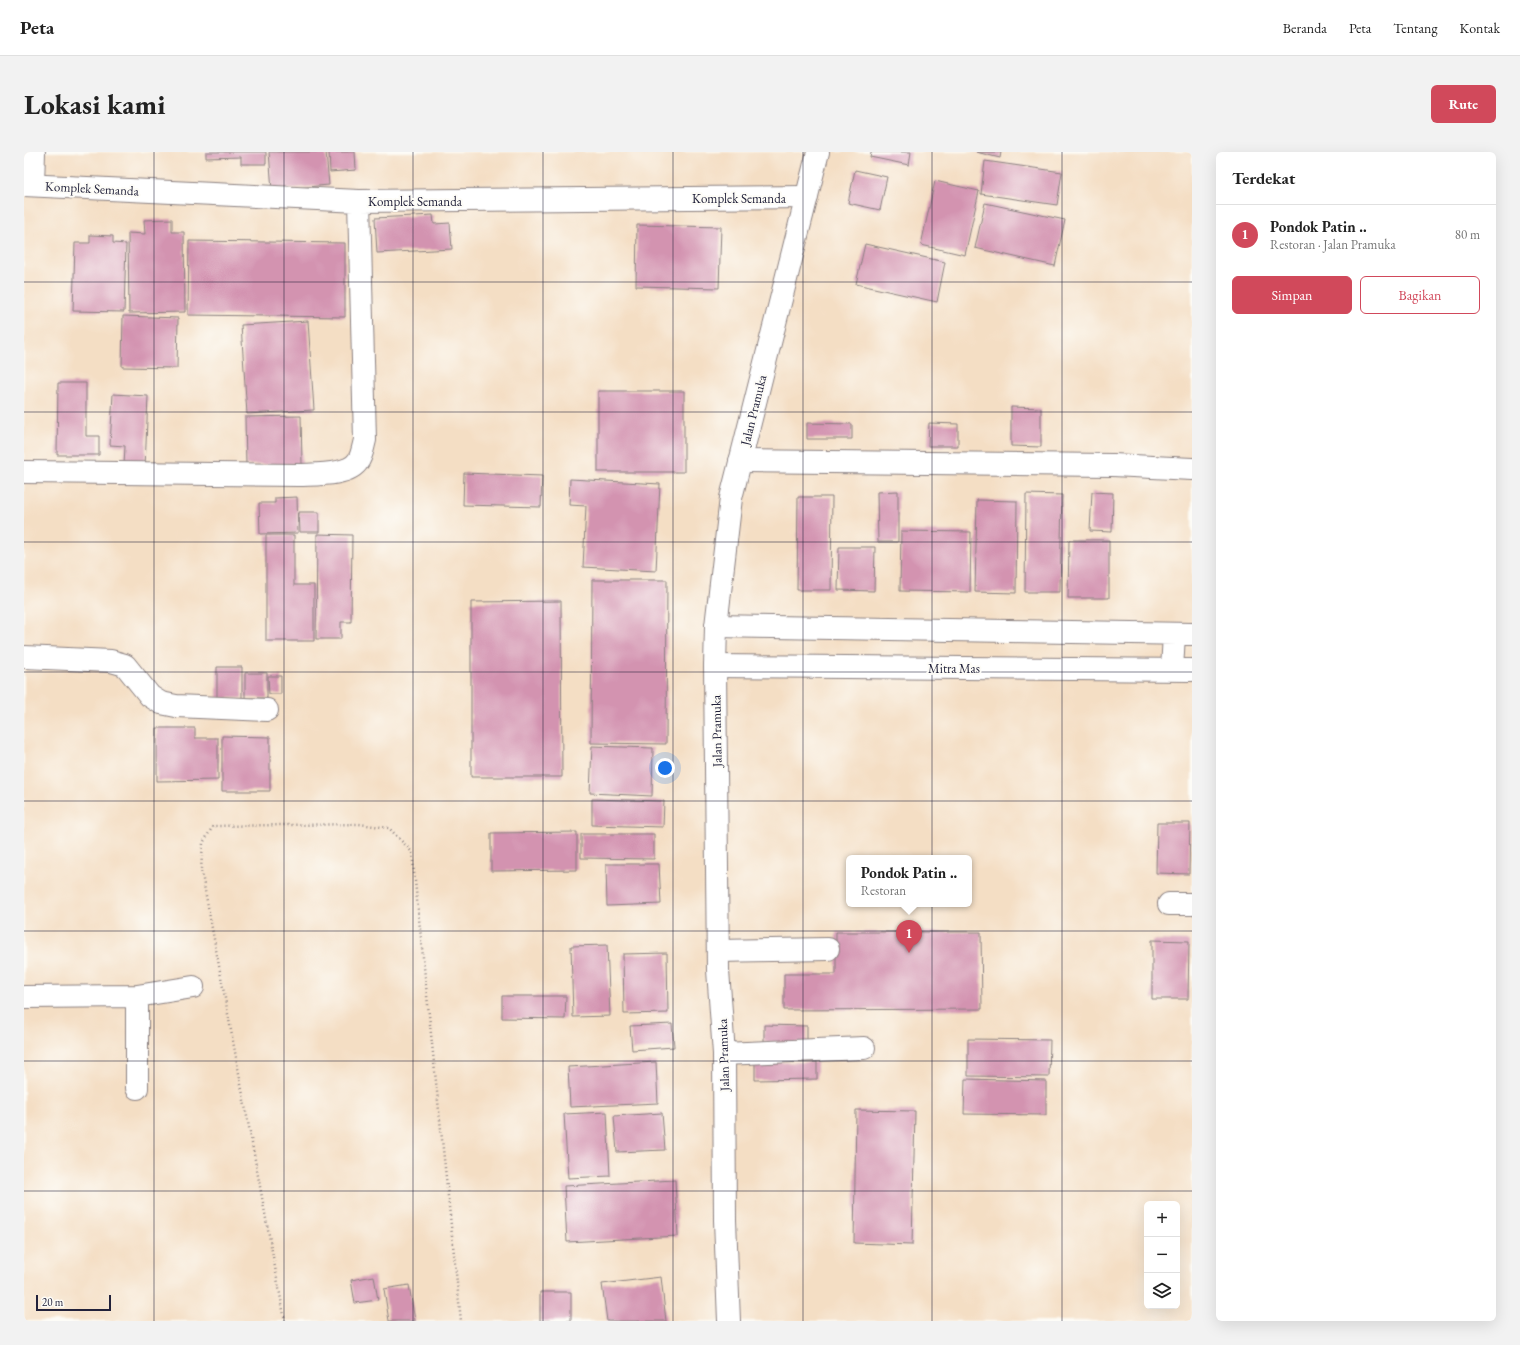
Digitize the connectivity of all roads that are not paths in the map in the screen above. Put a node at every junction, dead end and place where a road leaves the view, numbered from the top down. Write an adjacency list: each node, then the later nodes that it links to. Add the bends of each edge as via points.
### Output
1 (34, 152): 3 (street)
2 (818, 152): 4 (street, Jalan Pramuka)
3 (28, 185): 5 (street, Komplek Semanda)
4 (807, 197): 5 (street, Komplek Semanda); 6 (street, Jalan Pramuka)
5 (359, 201): 8 (street, via 365,440 358,462 352,467 336,473 299,475)
6 (740, 461): 7 (street, via 1113,465); 9 (street, Jalan Pramuka, via 731,498)
7 (1192, 469)
8 (24, 472)
9 (716, 626): 10 (street); 12 (street, Jalan Pramuka)
10 (1183, 634): 13 (street)
11 (24, 657): 14 (street, via 111,661 125,665 150,696 161,703 176,706)
12 (715, 666): 13 (street, Mitra Mas); 18 (street, Jalan Pramuka)
13 (1182, 670)
14 (267, 710)
15 (1169, 904): 16 (street)
16 (1192, 904)
17 (828, 949): 18 (street)
18 (718, 951): 23 (street, Jalan Pramuka)
19 (193, 987): 20 (street)
20 (137, 996): 21 (street); 24 (street)
21 (24, 997)
22 (864, 1048): 23 (street)
23 (724, 1054): 25 (street, Jalan Pramuka, via 725,1220)
24 (137, 1088)
25 (729, 1321)

